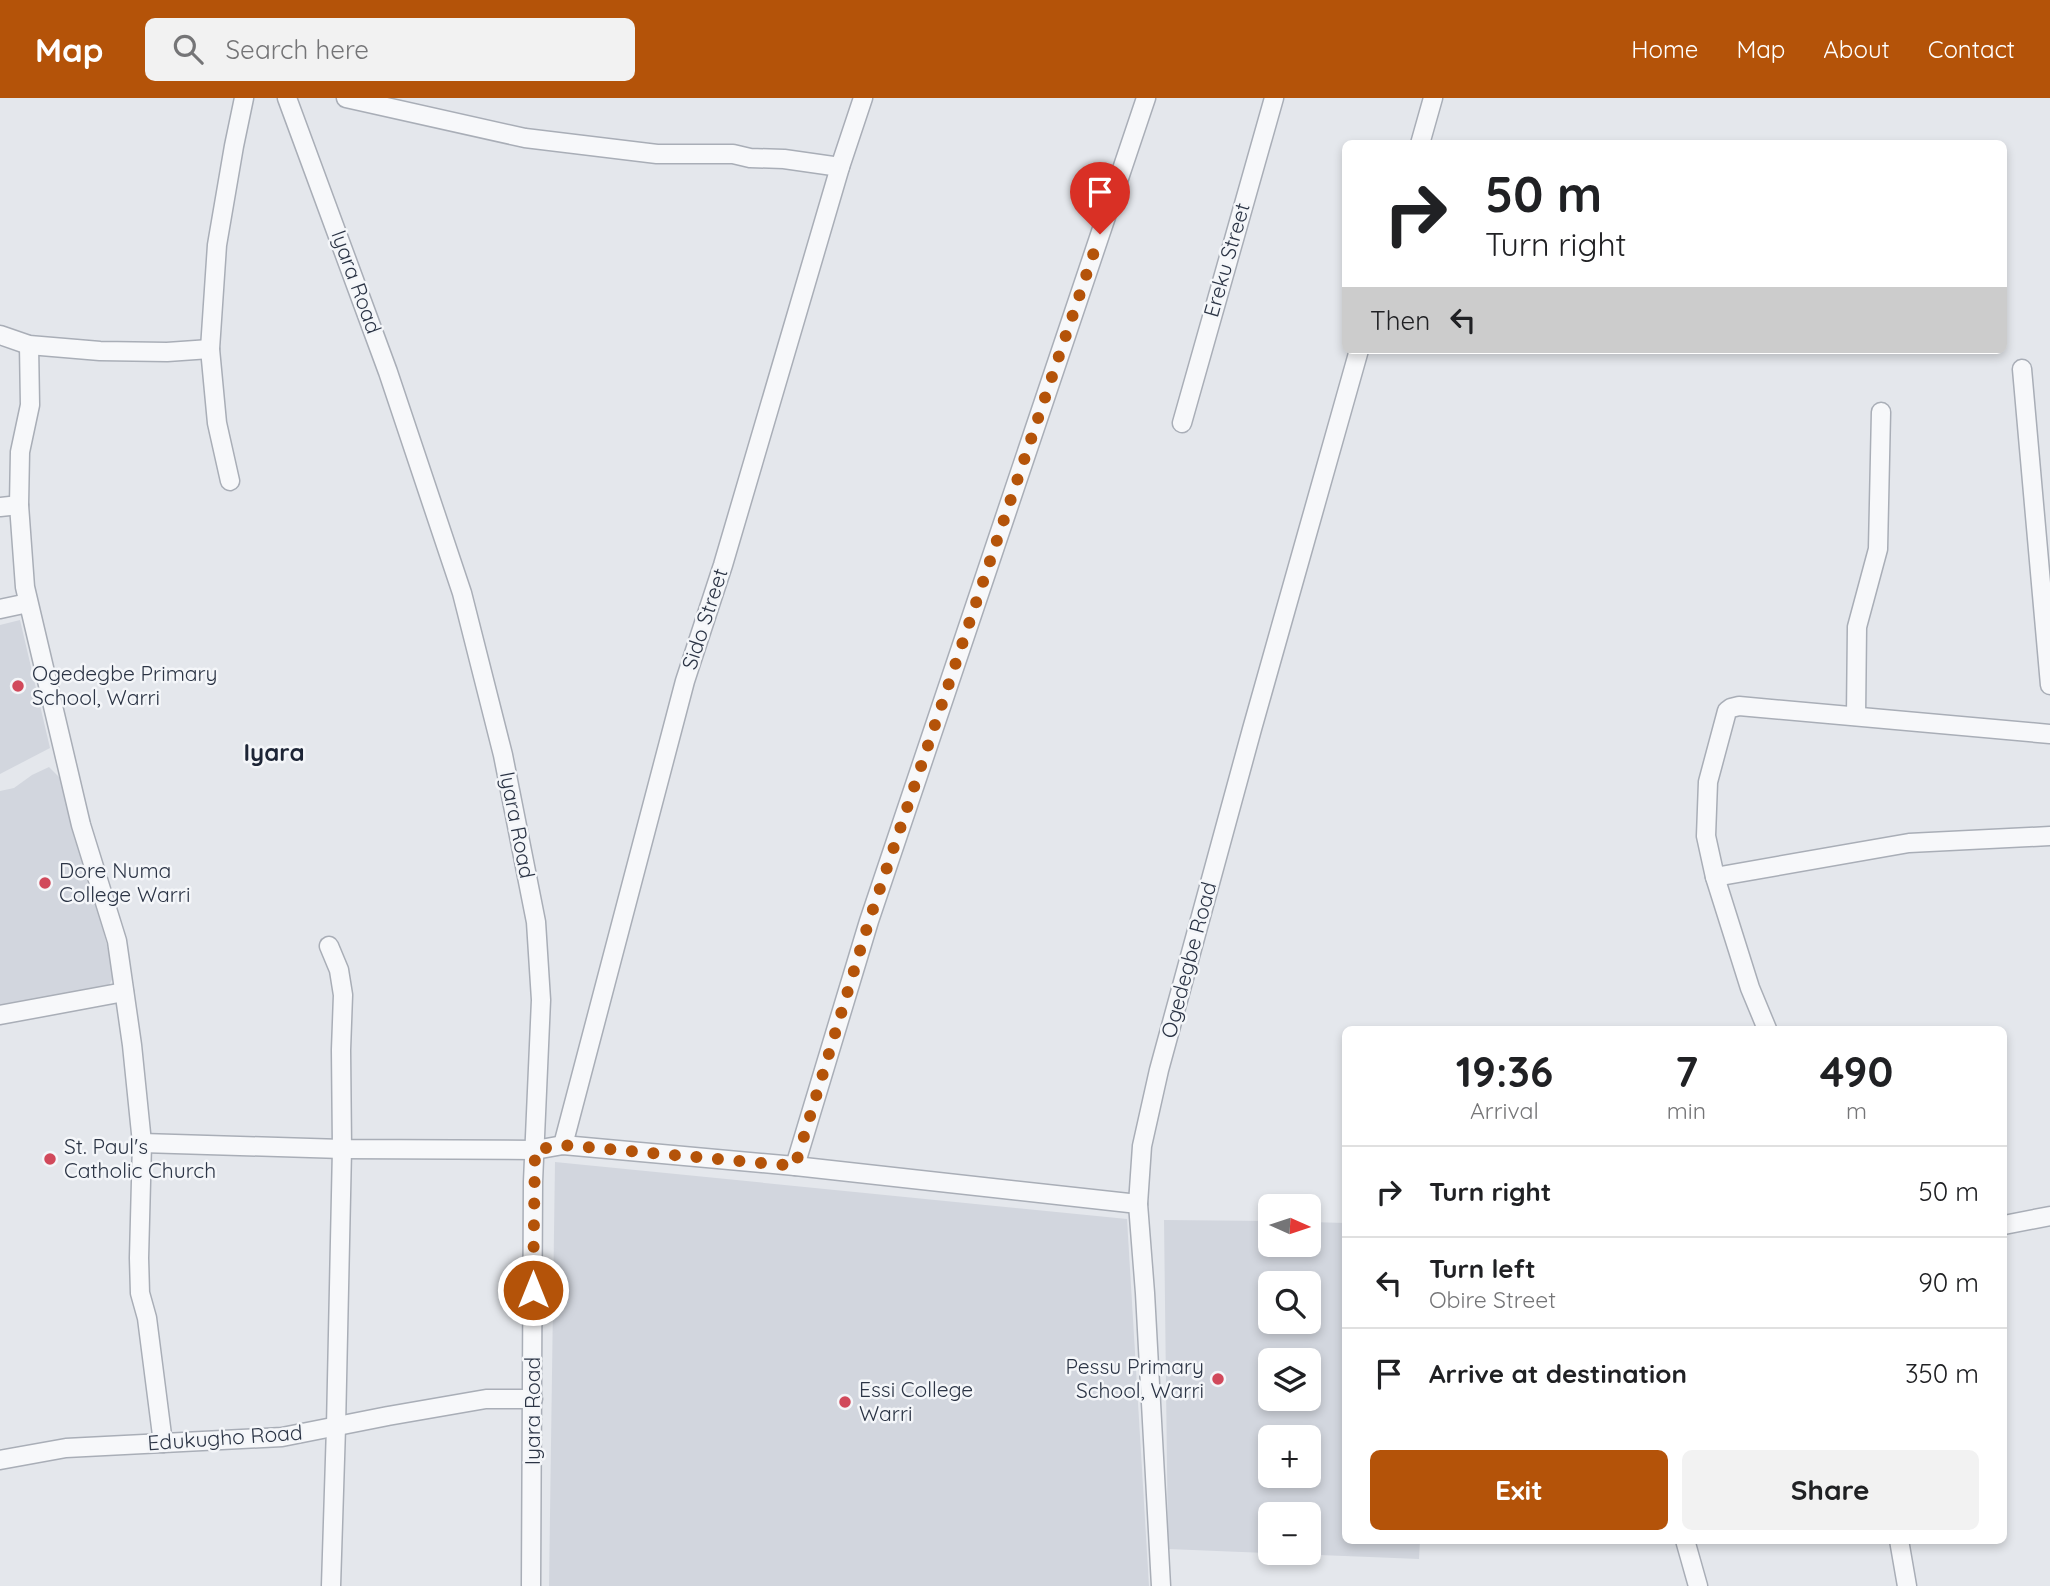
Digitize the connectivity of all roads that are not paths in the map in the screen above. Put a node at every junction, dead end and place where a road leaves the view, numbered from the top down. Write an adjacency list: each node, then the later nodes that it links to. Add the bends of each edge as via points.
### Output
1 (244, 98): 12 (street, via 217,245)
2 (287, 98): 35 (street, Iyara Road, via 388,372 462,593 503,755 536,922 541,1000)
3 (346, 98): 9 (street, via 525,138 657,154 733,153)
4 (863, 98): 9 (street, Sido Street)
5 (1146, 98): 36 (street, via 869,921)
6 (1274, 98): 16 (street, Ereku Street)
7 (1433, 98): 8 (street)
8 (1421, 140)
9 (840, 167): 33 (street, Sido Street, via 685,681)
10 (0, 335): 11 (street)
11 (29, 345): 12 (street, via 100,351); 18 (street, via 30,405 20,452)
12 (210, 349): 17 (street, via 217,423)
13 (1358, 354): 37 (street, Ogedegbe Road, via 1159,1070 1142,1146)
14 (2022, 369): 20 (street)
15 (1881, 412): 24 (street, via 1878,549 1857,627)
16 (1182, 423)
17 (230, 481)
18 (19, 505): 19 (street); 21 (street)
19 (0, 507)
20 (2044, 553): 23 (street)
21 (28, 603): 22 (street); 29 (street, via 80,825 117,942)
22 (0, 609)
23 (2050, 685)
24 (1856, 716): 25 (street); 27 (street, via 1739,706 1727,712 1708,782 1706,836)
25 (2050, 734)
26 (2050, 836): 27 (street, via 1909,843)
27 (1715, 877): 31 (street)
28 (329, 946): 34 (street, via 339,970 342,995)
29 (124, 992): 30 (street); 32 (street)
30 (0, 1015)
31 (1766, 1026)
32 (142, 1143): 34 (street); 42 (street, via 140,1293)
33 (563, 1145): 35 (street); 36 (street)
34 (342, 1149): 35 (street); 41 (street)
35 (535, 1150): 40 (street, Iyara Road)
36 (795, 1166): 37 (street)
37 (1138, 1204): 48 (street, Ogedegbe Road)
38 (2050, 1216): 39 (street)
39 (2007, 1224)
40 (533, 1399): 41 (street, Edukugho Road, via 486,1399); 47 (street, Iyara Road)
41 (337, 1427): 42 (street, Edukugho Road, via 282,1437); 46 (street)
42 (163, 1443): 43 (street, Edukugho Road, via 66,1448)
43 (0, 1460)
44 (1686, 1544): 49 (street)
45 (1900, 1544): 50 (street)
46 (331, 1586)
47 (531, 1586)
48 (1161, 1586)
49 (1698, 1586)
50 (1907, 1586)

